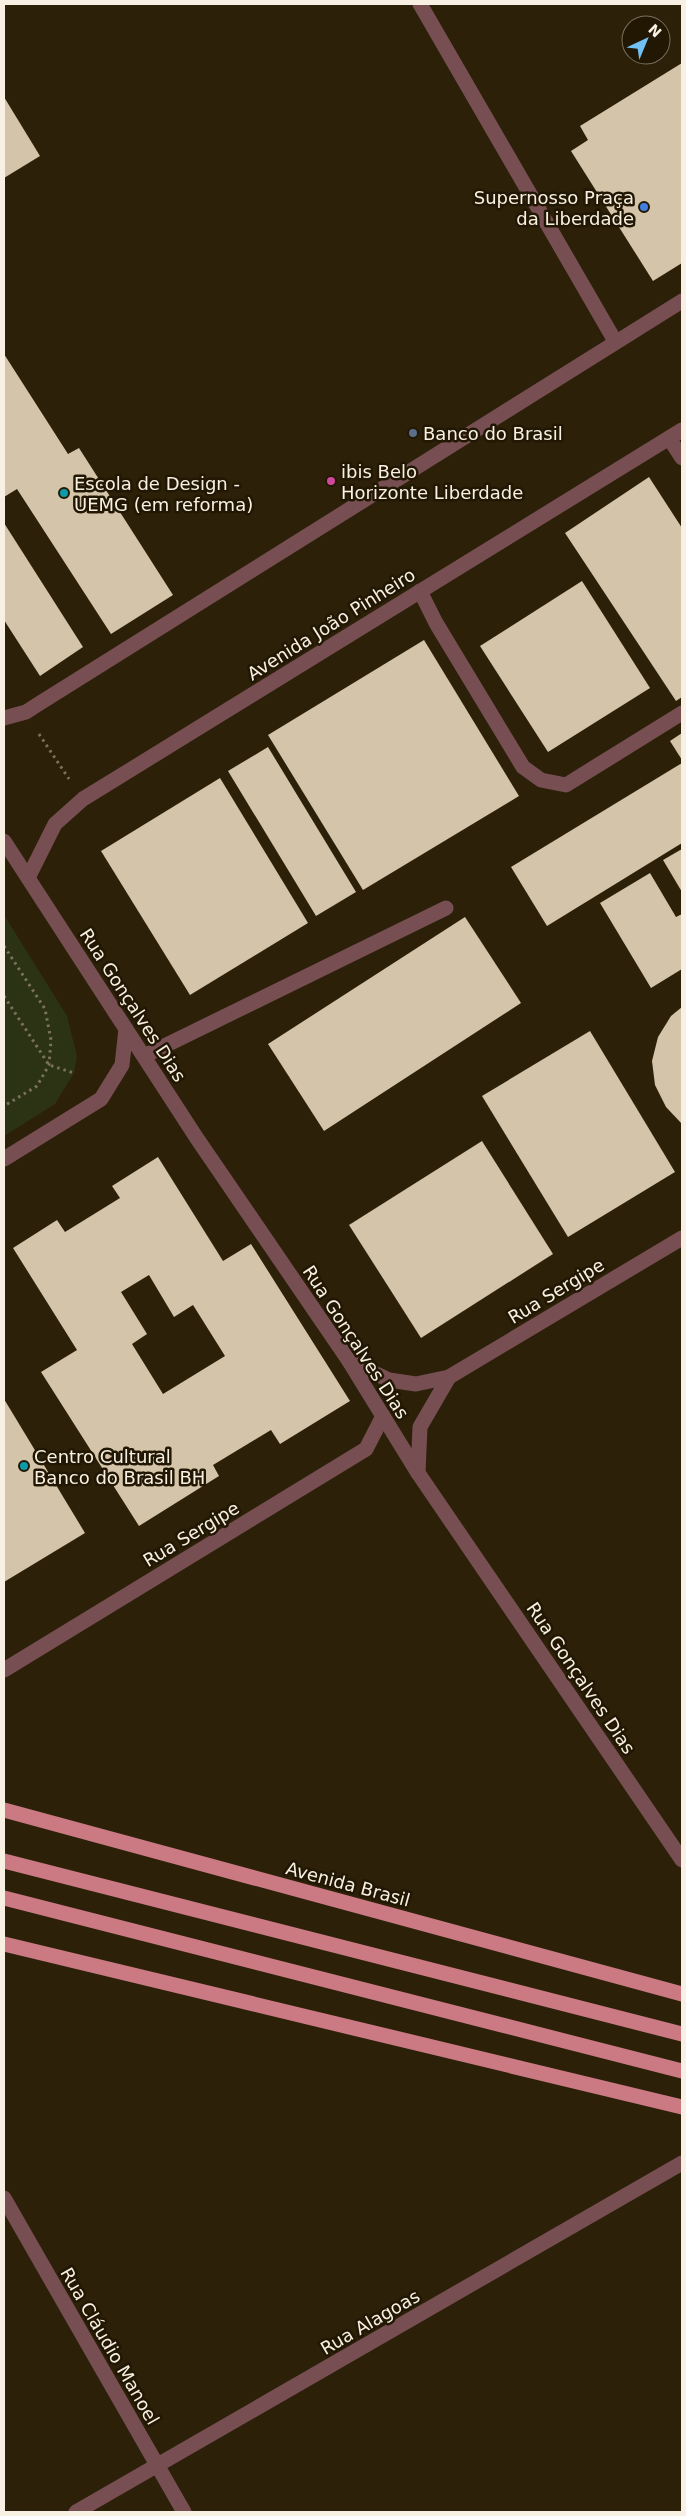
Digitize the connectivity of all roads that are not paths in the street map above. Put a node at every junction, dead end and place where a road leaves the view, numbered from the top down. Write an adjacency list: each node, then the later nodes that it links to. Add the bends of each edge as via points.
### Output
1 (420, 4): 3 (street)
2 (682, 301): 3 (street)
3 (615, 341): 8 (street, via 26,712)
4 (676, 434): 5 (street); 6 (street, Avenida João Pinheiro)
5 (682, 458)
6 (420, 591): 7 (street, via 523,767 541,780 566,786); 10 (street, Avenida João Pinheiro, via 83,799 55,824)
7 (682, 713)
8 (4, 718)
9 (4, 841): 10 (street, Rua Gonçalves Dias)
10 (28, 878): 12 (street, Rua Gonçalves Dias)
11 (446, 908): 13 (street)
12 (126, 1029): 13 (street, Rua Gonçalves Dias); 14 (street, via 122,1065 101,1099)
13 (144, 1056): 16 (street, Rua Gonçalves Dias, via 201,1145)
14 (4, 1160)
15 (682, 1238): 17 (street, Rua Sergipe)
16 (349, 1360): 17 (street, Rua Sergipe, via 389,1380 416,1384); 18 (street, Rua Gonçalves Dias)
17 (449, 1377): 19 (street, Rua Sergipe, via 420,1427)
18 (383, 1416): 19 (street, Rua Gonçalves Dias); 20 (street, Rua Sergipe, via 366,1449)
19 (418, 1473): 22 (street, Rua Gonçalves Dias)
20 (4, 1670)
21 (4, 1810): 26 (main road, Avenida Brasil)
22 (682, 1860)
23 (4, 1862): 27 (main road)
24 (4, 1898): 28 (main road)
25 (4, 1944): 29 (main road)
26 (682, 1994)
27 (682, 2034)
28 (682, 2071)
29 (682, 2107)
30 (682, 2163): 32 (street, Rua Alagoas)
31 (4, 2198): 32 (street, Rua Cláudio Manoel)
32 (157, 2467): 33 (street, Rua Alagoas); 34 (street, Rua Cláudio Manoel)
33 (76, 2512)
34 (184, 2512)

